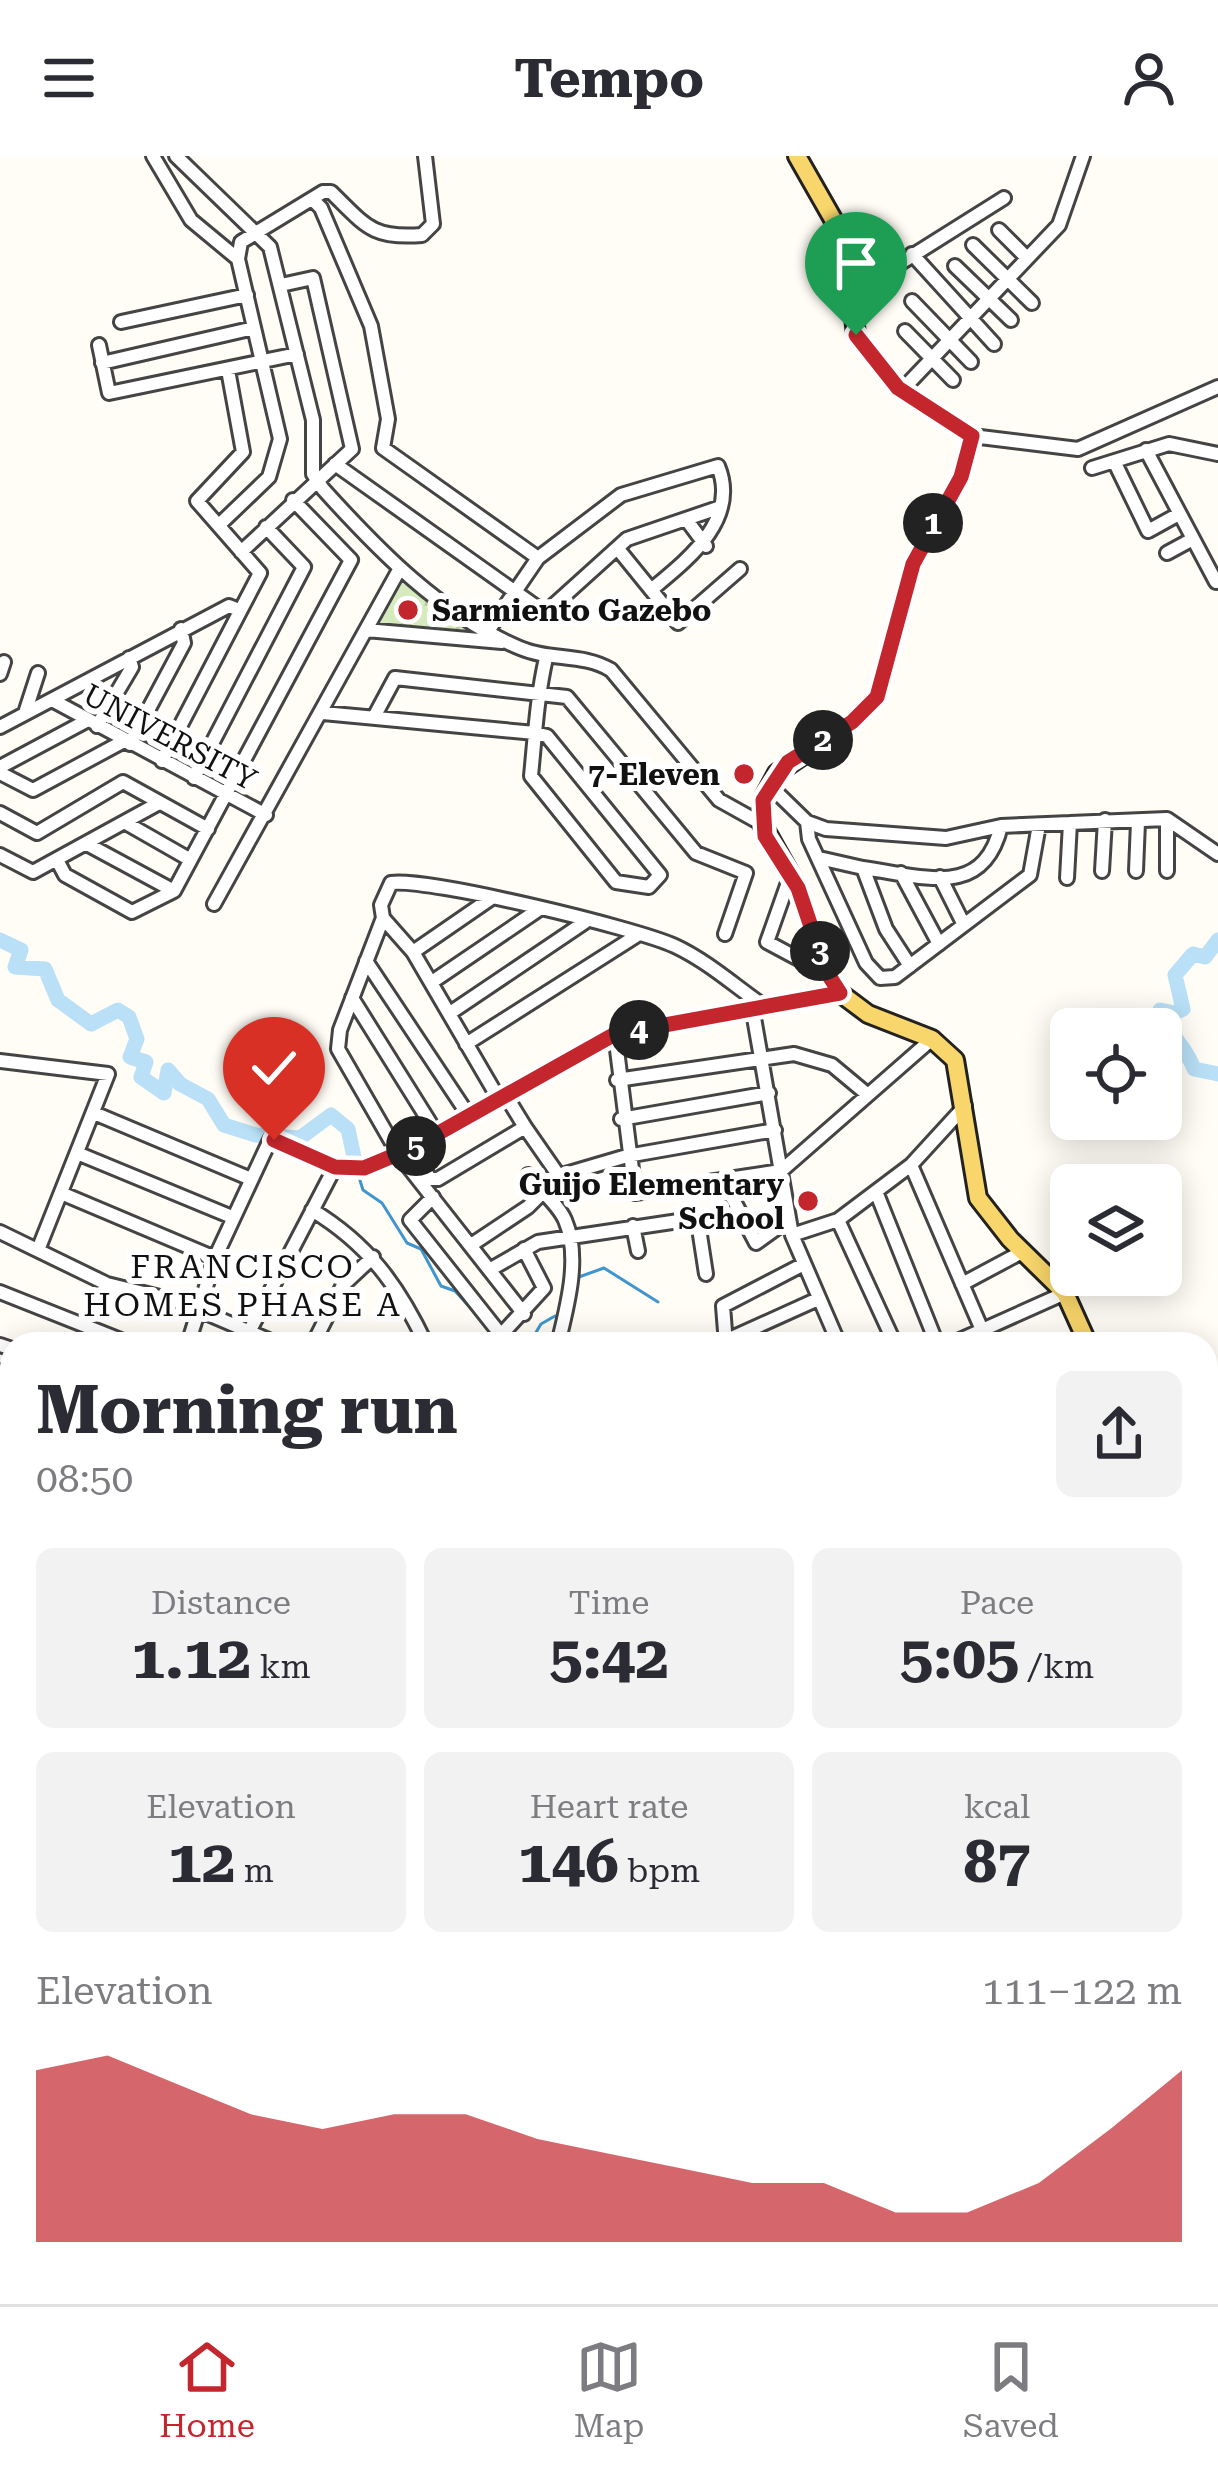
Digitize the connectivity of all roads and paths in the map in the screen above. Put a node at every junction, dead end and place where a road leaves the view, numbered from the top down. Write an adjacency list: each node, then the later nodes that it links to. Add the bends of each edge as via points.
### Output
1 (153, 156): 13 (street, via 191,220)
2 (176, 156): 8 (street)
3 (425, 156): 7 (street, via 433,224 422,235 387,238 331,192)
4 (797, 156): 17 (main road, via 846,242)
5 (1083, 156): 12 (street, via 1059,225)
6 (1004, 197): 11 (street)
7 (312, 199): 8 (street); 58 (street, via 371,326 388,419 383,448)
8 (257, 230): 13 (street, via 241,242); 16 (street, via 271,247)
9 (999, 230): 12 (street)
10 (973, 245): 15 (street)
11 (911, 254): 17 (street); 22 (street)
12 (1027, 258): 15 (street)
13 (238, 259): 18 (street)
14 (956, 266): 19 (street)
15 (1006, 278): 19 (street); 21 (street)
16 (281, 285): 30 (street); 44 (street, via 313,278 350,430 352,449)
17 (853, 293): 38 (main road, via 856,335)
18 (247, 295): 24 (street); 25 (street)
19 (986, 298): 22 (street); 23 (street)
20 (912, 301): 27 (street)
21 (1032, 303)
22 (968, 320): 27 (street); 28 (street)
23 (1011, 320)
24 (121, 322)
25 (254, 328): 33 (street); 34 (street)
26 (905, 331): 31 (street)
27 (947, 340): 31 (street); 32 (street)
28 (994, 344)
29 (99, 345): 33 (street)
30 (297, 354): 34 (street); 46 (street, via 313,420)
31 (930, 360): 36 (street); 38 (street)
32 (971, 362)
33 (102, 363): 35 (street, via 109,393)
34 (262, 363): 35 (street); 51 (street, via 278,458)
35 (228, 370): 51 (street, via 243,452 197,501)
36 (952, 380)
37 (1218, 387): 39 (street)
38 (902, 390): 40 (main road)
39 (1122, 434): 40 (street, via 1078,449); 41 (street)
40 (972, 436): 84 (main road, via 961,477 913,564 877,697)
41 (1139, 453): 42 (street, via 1168,444); 43 (street); 49 (street)
42 (1218, 454)
43 (1115, 463): 45 (street); 49 (street, via 1148,531)
44 (335, 464): 46 (street); 63 (street)
45 (1092, 468)
46 (316, 481): 47 (street); 60 (street)
47 (292, 500): 52 (street); 85 (street, via 351,560)
48 (718, 508): 50 (street); 54 (street); 58 (street, via 724,482 718,466 709,466 621,495)
49 (1177, 514): 53 (street)
50 (686, 519): 54 (street); 55 (street, via 626,538)
51 (219, 525): 56 (street)
52 (266, 527): 56 (street); 83 (street, via 304,567)
53 (1191, 540): 57 (street); 61 (street)
54 (706, 546): 62 (street)
55 (618, 549): 62 (street); 63 (street, via 554,610 545,613)
56 (241, 552): 64 (street, via 260,573)
57 (1167, 553)
58 (538, 558): 63 (street)
59 (740, 569): 62 (street, via 678,623)
60 (400, 570): 66 (street); 67 (street)
61 (1216, 581)
62 (651, 590)
63 (514, 594): 67 (street)
64 (239, 610): 65 (street, via 229,606); 81 (street)
65 (182, 629): 69 (street); 80 (street, via 184,643)
66 (366, 630): 68 (street); 75 (street)
67 (488, 631): 68 (street)
68 (507, 642): 70 (street)
69 (129, 658): 73 (street); 77 (street, via 132,667)
70 (546, 658): 72 (street); 95 (street, via 585,659 610,670 719,800)
71 (38, 673): 74 (street)
72 (538, 693): 76 (street, via 395,678); 79 (street); 120 (street, via 567,697 696,853 746,873)
73 (52, 700): 74 (street); 77 (street, UNIVERSITY)
74 (25, 713): 78 (street)
75 (323, 713): 76 (street); 88 (street)
76 (374, 717): 79 (street)
77 (93, 723): 80 (street, UNIVERSITY); 82 (street)
78 (0, 727)
79 (535, 733): 79 (street, via 547,736 660,875 649,887 616,882 531,776)
80 (127, 742): 81 (street, UNIVERSITY); 82 (street, via 33,790)
81 (161, 761): 83 (street, UNIVERSITY)
82 (0, 770)
83 (194, 778): 85 (street, UNIVERSITY)
84 (769, 785): 91 (street); 95 (main road)
85 (226, 796): 88 (street, UNIVERSITY); 98 (street)
86 (159, 803): 87 (street, via 122,782 37,833); 93 (street); 98 (street)
87 (0, 813)
88 (266, 815): 115 (street)
89 (1167, 819): 92 (street); 100 (street); 108 (street)
90 (1105, 820): 92 (street); 94 (street); 107 (street)
91 (807, 822): 97 (street, via 946,838); 102 (street)
92 (1138, 822): 106 (street)
93 (127, 823): 99 (street); 104 (street)
94 (1070, 823): 96 (street); 112 (street)
95 (762, 824): 110 (main road)
96 (1039, 824): 97 (street); 119 (street, via 1030,875)
97 (1001, 826): 111 (street, via 985,867)
98 (208, 829): 104 (street)
99 (87, 844): 103 (street); 113 (street)
100 (1218, 854)
101 (0, 855): 103 (street, via 33,872)
102 (819, 858): 105 (street); 126 (street, via 866,963 880,978)
103 (57, 860): 113 (street, via 65,875 132,912)
104 (189, 860): 113 (street)
105 (863, 868): 109 (street); 126 (street)
106 (1136, 871)
107 (1102, 872)
108 (1167, 872)
109 (901, 873): 111 (street); 122 (street)
110 (790, 877): 125 (main road); 125 (street, via 767,941 795,959)
111 (940, 877): 119 (street)
112 (1067, 878)
113 (174, 890)
114 (490, 898): 116 (street); 117 (street, via 392,883); 123 (street)
115 (214, 904)
116 (538, 910): 118 (street); 127 (street)
117 (383, 918): 123 (street); 124 (street)
118 (585, 922): 121 (street); 131 (street)
119 (964, 925): 122 (street)
120 (725, 934)
121 (636, 936): 130 (street, via 676,946); 135 (street)
122 (939, 944): 126 (street)
123 (413, 952): 127 (street)
124 (366, 962): 129 (street); 144 (street)
125 (824, 964): 128 (main road)
126 (910, 966)
127 (432, 982): 131 (street)
128 (840, 993): 130 (street); 134 (main road)
129 (352, 998): 148 (street); 149 (street, via 338,1049)
130 (769, 1010): 132 (street)
131 (450, 1012): 135 (street)
132 (753, 1012): 133 (street); 136 (street)
133 (615, 1034): 138 (street); 141 (street)
134 (932, 1040): 140 (street); 142 (main road, via 955,1060)
135 (466, 1044): 141 (street)
136 (762, 1059): 138 (street); 139 (street); 140 (street, via 815,1058)
137 (0, 1061): 143 (street, via 102,1070 109,1081)
138 (617, 1080): 145 (street)
139 (769, 1093): 145 (street); 147 (street)
140 (868, 1095): 154 (street)
141 (503, 1098): 144 (street); 146 (street)
142 (966, 1106): 152 (street); 175 (main road, via 978,1198)
143 (94, 1113): 150 (street); 157 (street)
144 (469, 1116): 148 (street)
145 (621, 1119): 151 (street)
146 (525, 1127): 149 (street, via 434,1181); 156 (street)
147 (775, 1130): 151 (street); 154 (street)
148 (437, 1133): 149 (street)
149 (405, 1151): 153 (street, via 364,1168); 162 (street)
150 (76, 1153): 159 (street); 164 (street)
151 (627, 1156): 156 (street); 158 (street, via 635,1193)
152 (911, 1165): 161 (street); 182 (street)
153 (335, 1167): 157 (street, via 270,1140); 163 (street)
154 (781, 1171): 158 (street); 165 (street)
155 (528, 1175): 160 (street)
156 (559, 1176): 160 (street)
157 (251, 1179): 164 (street)
158 (723, 1180): 165 (street, via 756,1243)
159 (61, 1193): 173 (street); 177 (street)
160 (543, 1193): 170 (street, via 563,1215); 171 (street)
161 (877, 1194): 166 (street); 202 (street)
162 (433, 1197): 171 (street); 195 (street, via 410,1220)
163 (312, 1210): 176 (street); 192 (street)
164 (232, 1217): 177 (street)
165 (788, 1220): 169 (street)
166 (838, 1220): 169 (street); 201 (street)
167 (633, 1226): 170 (street); 174 (street); 180 (street, via 696,1220)
168 (0, 1232): 173 (street)
169 (792, 1235): 178 (street)
170 (569, 1238): 172 (street); 197 (street)
171 (471, 1245): 179 (street)
172 (524, 1249): 179 (street); 188 (street, via 544,1288)
173 (38, 1250): 187 (street, via 107,1283)
174 (638, 1251)
175 (1022, 1252): 181 (main road); 182 (street)
176 (373, 1257): 193 (street, via 343,1285); 194 (street)
177 (215, 1258): 187 (street)
178 (802, 1265): 186 (street); 198 (street, via 723,1306)
179 (491, 1269): 188 (street)
180 (706, 1274)
181 (1050, 1278)
182 (962, 1284): 189 (street)
183 (0, 1292): 190 (street)
184 (1056, 1296): 189 (street)
185 (1067, 1296): 204 (main road)
186 (818, 1299): 199 (street); 200 (street)
187 (201, 1312): 191 (street); 192 (street)
188 (524, 1314): 196 (street)
189 (982, 1330): 203 (street)
190 (101, 1332)
191 (193, 1332)
192 (249, 1332)
193 (319, 1332)
194 (420, 1332)
195 (495, 1332)
196 (505, 1332)
197 (560, 1332)
198 (725, 1332)
199 (747, 1332)
200 (830, 1332)
201 (889, 1332)
202 (932, 1332)
203 (978, 1332)
204 (1083, 1332)

